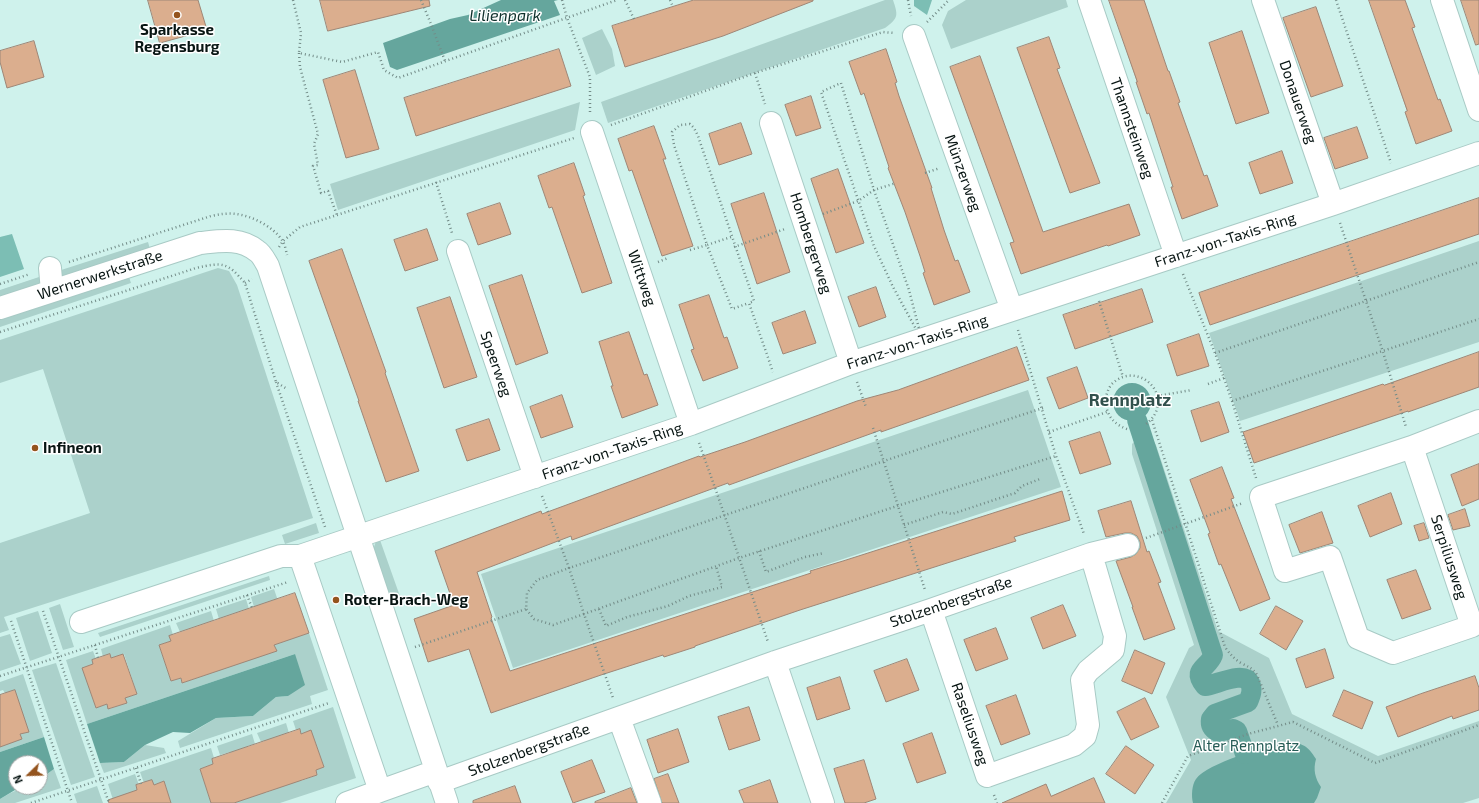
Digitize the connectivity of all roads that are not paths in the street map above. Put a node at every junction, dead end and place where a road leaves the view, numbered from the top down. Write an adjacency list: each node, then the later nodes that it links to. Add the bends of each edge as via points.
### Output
1 (1089, 0): 11 (street, Thannsteinweg)
2 (1263, 0): 9 (street, Donauerweg)
3 (1442, 0): 5 (street)
4 (914, 36): 15 (street, Münzerweg)
5 (1479, 110)
6 (771, 123): 16 (street, Hombergerweg)
7 (592, 132): 18 (street, Wittweg)
8 (1479, 153): 9 (street, Franz-von-Taxis-Ring)
9 (1333, 204): 11 (street, Franz-von-Taxis-Ring)
10 (458, 251): 20 (street, Speerweg)
11 (1176, 256): 15 (street, Franz-von-Taxis-Ring)
12 (50, 268): 13 (street)
13 (52, 291): 14 (street, Wernerwerkstraße); 21 (street, Wernerwerkstraße, via 200,243 228,240 243,242 259,251 268,266)
14 (0, 308)
15 (1012, 310): 16 (street, Franz-von-Taxis-Ring)
16 (851, 363): 18 (street, Franz-von-Taxis-Ring)
17 (1479, 421): 19 (street)
18 (691, 424): 20 (street, Franz-von-Taxis-Ring)
19 (1412, 447): 19 (street, Serpiliusweg, via 1472,626 1393,653 1358,638 1330,557 1285,571 1261,497)
20 (535, 477): 21 (street, Franz-von-Taxis-Ring)
21 (358, 536): 24 (street, via 332,545); 29 (street)
22 (1128, 545): 23 (street, Stolzenbergstraße)
23 (1090, 554): 25 (street, Stolzenbergstraße); 25 (street, Raseliusweg, via 1115,636 1113,650 1088,671 1082,680 1088,725 1085,736 1074,745 987,776)
24 (303, 566): 26 (street, via 281,556); 30 (street)
25 (932, 610): 27 (street, Stolzenbergstraße)
26 (81, 622)
27 (775, 662): 28 (street, Stolzenbergstraße); 34 (street)
28 (619, 718): 29 (street, Stolzenbergstraße); 33 (street)
29 (438, 776): 30 (street); 32 (street)
30 (380, 791): 31 (street)
31 (347, 803)
32 (447, 803)
33 (650, 803)
34 (822, 803)

